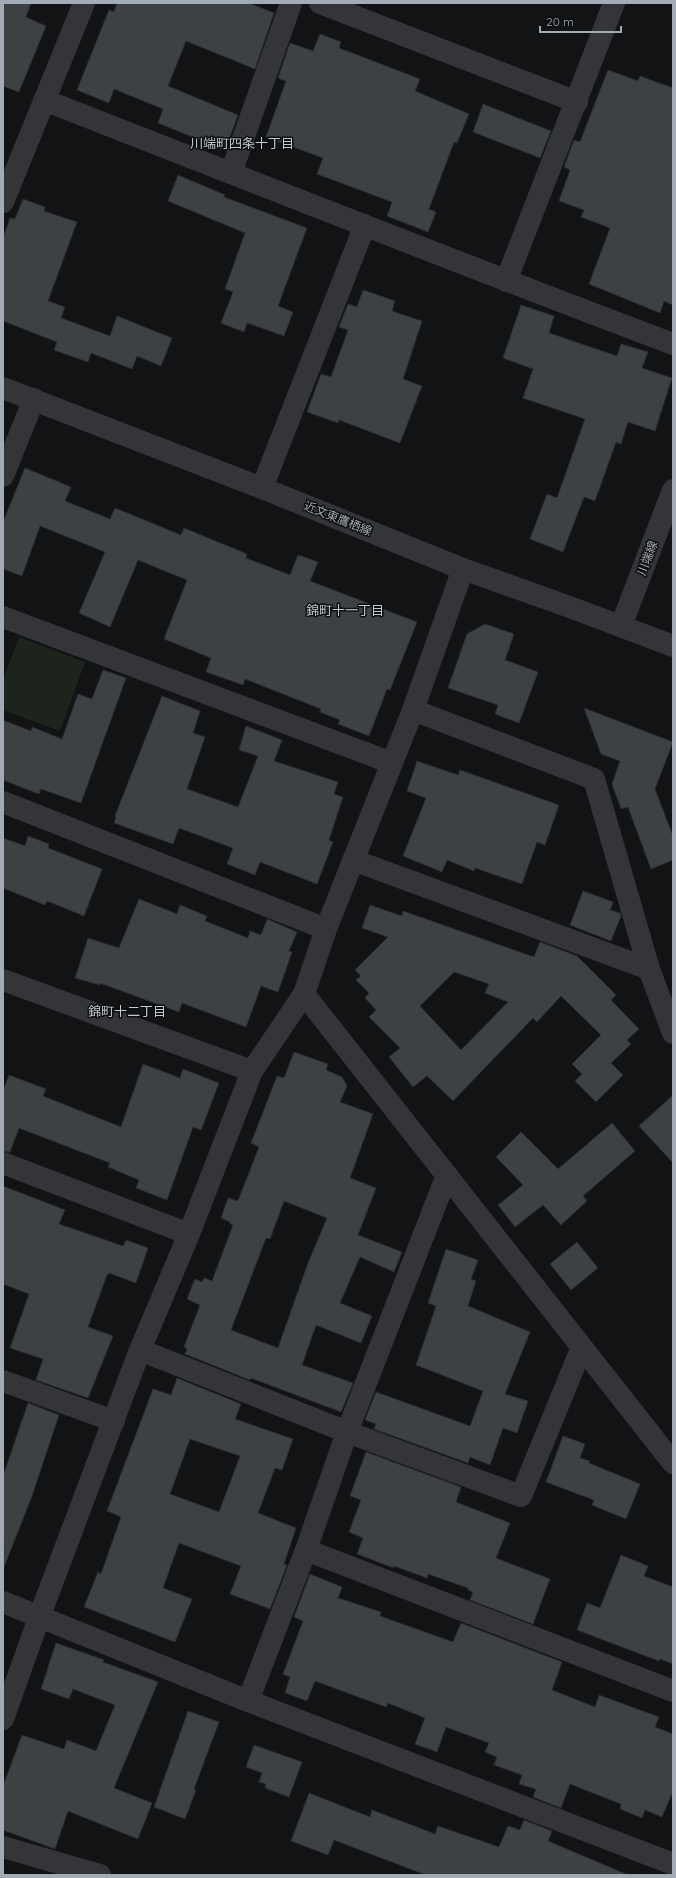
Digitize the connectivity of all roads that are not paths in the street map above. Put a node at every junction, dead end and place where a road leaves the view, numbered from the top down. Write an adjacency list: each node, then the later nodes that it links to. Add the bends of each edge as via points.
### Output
1 (84, 3): 5 (street)
2 (291, 3): 7 (street)
3 (320, 3): 6 (street)
4 (614, 3): 6 (street)
5 (44, 100): 7 (street); 8 (street)
6 (577, 102): 10 (street)
7 (231, 173): 9 (street)
8 (3, 202)
9 (366, 225): 10 (street); 15 (street)
10 (506, 281): 11 (street)
11 (673, 344)
12 (3, 388): 13 (street, 近文東鷹栖線)
13 (34, 399): 14 (street); 15 (street, 近文東鷹栖線)
14 (3, 476)
15 (262, 488): 17 (street, 近文東鷹栖線)
16 (673, 490): 19 (street, 川端線)
17 (463, 569): 19 (street, 近文東鷹栖線); 21 (street)
18 (3, 617): 22 (street)
19 (621, 626): 20 (street, 近文東鷹栖線)
20 (673, 646)
21 (413, 710): 22 (street); 26 (street, via 594,779)
22 (392, 763): 24 (street)
23 (3, 802): 25 (street)
24 (353, 860): 25 (street); 26 (street)
25 (326, 929): 28 (street)
26 (649, 969): 29 (street)
27 (3, 980): 30 (street)
28 (304, 994): 30 (street); 32 (street)
29 (673, 1033)
30 (252, 1071): 33 (street)
31 (3, 1163): 33 (street)
32 (447, 1175): 34 (street); 38 (street)
33 (189, 1234): 35 (street)
34 (582, 1347): 38 (street, via 520,1496); 39 (street)
35 (140, 1350): 37 (street); 38 (street)
36 (3, 1381): 37 (street)
37 (114, 1421): 42 (street)
38 (347, 1432): 40 (street)
39 (673, 1463)
40 (306, 1550): 43 (street); 44 (street)
41 (3, 1602): 42 (street)
42 (40, 1615): 44 (street); 45 (street)
43 (673, 1691)
44 (248, 1701): 47 (street)
45 (3, 1719)
46 (3, 1847): 48 (street)
47 (673, 1864)
48 (100, 1875)

